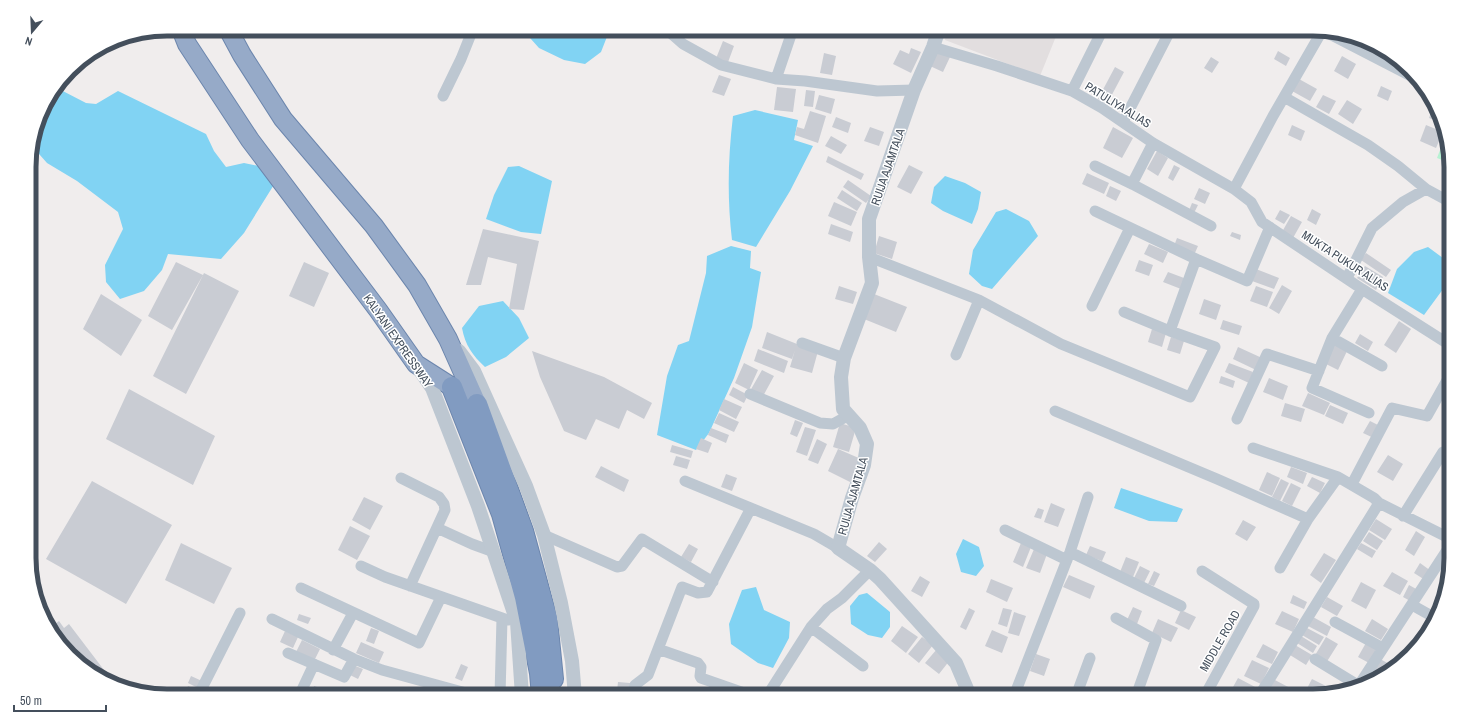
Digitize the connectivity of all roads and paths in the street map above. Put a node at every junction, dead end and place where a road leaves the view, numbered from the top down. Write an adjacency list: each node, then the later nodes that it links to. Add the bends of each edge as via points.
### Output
1 (184, 36): 43 (highway, KALYANI EXPRESSWAY, via 250,140)
2 (232, 36): 38 (highway, via 283,119 374,226 417,285)
3 (470, 36): 16 (street)
4 (674, 36): 13 (street, via 683,44 721,65)
5 (791, 36): 13 (street)
6 (937, 36): 11 (street, RUIJA AJAMTALA)
7 (1100, 36): 15 (street)
8 (1168, 36): 18 (street)
9 (1320, 36): 17 (street)
10 (1338, 38): 12 (street)
11 (933, 47): 14 (street, RUIJA AJAMTALA); 15 (street, PATULIYA ALIAS)
12 (1400, 69)
13 (776, 78): 14 (street, via 877,91)
14 (914, 90): 29 (street, RUIJA AJAMTALA, via 869,219)
15 (1072, 91): 18 (street, PATULIYA ALIAS)
16 (443, 96)
17 (1284, 97): 22 (street); 23 (street, via 1368,145)
18 (1123, 122): 19 (street, PATULIYA ALIAS)
19 (1153, 143): 21 (street); 22 (street, PATULIYA ALIAS)
20 (1094, 166): 21 (street)
21 (1132, 184): 26 (street)
22 (1234, 189): 27 (street, MUKTA PUKUR ALIAS, via 1251,202 1262,222)
23 (1426, 189): 24 (street); 31 (street, via 1403,202 1372,228)
24 (1444, 199)
25 (1095, 212): 28 (street)
26 (1211, 226)
27 (1270, 227): 30 (street, via 1247,281); 31 (street, MUKTA PUKUR ALIAS)
28 (1130, 228): 30 (street); 34 (street)
29 (869, 257): 33 (street); 42 (street, RUIJA AJAMTALA, via 872,283)
30 (1196, 260): 36 (street)
31 (1347, 278): 32 (street, MUKTA PUKUR ALIAS)
32 (1362, 289): 37 (street); 39 (street, MUKTA PUKUR ALIAS)
33 (979, 300): 36 (street, via 1061,344 1190,397 1215,347); 41 (street)
34 (1092, 306)
35 (1124, 312): 36 (street)
36 (1170, 331)
37 (1332, 338): 44 (street); 45 (street)
38 (448, 339): 49 (highway); 67 (street, via 474,371 526,486)
39 (1444, 341)
40 (802, 343): 42 (street)
41 (956, 355)
42 (844, 358): 52 (street, RUIJA AJAMTALA, via 841,377 844,409)
43 (416, 364): 47 (highway); 70 (street, KALYANI EXPRESSWAY, via 432,388)
44 (1382, 366)
45 (1319, 371): 51 (street, via 1312,388); 53 (street, via 1266,354)
46 (1444, 386): 59 (street, via 1427,416 1392,408)
47 (452, 387): 108 (highway, KALYANI EXPRESSWAY, via 502,514 526,597)
48 (750, 394): 52 (street, via 820,423 833,424)
49 (477, 404): 109 (highway, via 523,531 547,619)
50 (1055, 411): 64 (street)
51 (1369, 413)
52 (849, 415): 69 (street, RUIJA AJAMTALA, via 860,428 867,444 864,465)
53 (1237, 418)
54 (1253, 448): 56 (street)
55 (1443, 452): 63 (street)
56 (1338, 477): 59 (street); 64 (street)
57 (401, 478): 65 (street, via 438,497 444,504 445,510)
58 (685, 481): 62 (street)
59 (1352, 484): 61 (street)
60 (1088, 497): 72 (street)
61 (1379, 503): 63 (street); 119 (street)
62 (751, 508): 69 (street, via 814,534); 77 (street)
63 (1403, 516): 68 (street)
64 (1308, 519): 74 (street)
65 (437, 528): 70 (street); 78 (street)
66 (1005, 530): 72 (street)
67 (544, 535): 77 (street, via 617,567 622,566 642,539); 110 (street, via 561,603)
68 (1444, 536)
69 (838, 548): 75 (street, RUIJA AJAMTALA)
70 (494, 552): 89 (street, KALYANI EXPRESSWAY)
71 (1444, 555): 81 (street)
72 (1069, 556): 82 (street); 115 (street)
73 (361, 566): 78 (street)
74 (1280, 568)
75 (870, 570): 91 (street); 114 (street, RUIJA AJAMTALA, via 956,663)
76 (1202, 571): 118 (street, MIDDLE ROAD, via 1254,604)
77 (713, 582): 93 (street, via 703,594 682,587)
78 (410, 586): 80 (street)
79 (301, 588): 84 (street)
80 (442, 597): 84 (street, via 419,643); 86 (street)
81 (1412, 605): 85 (street); 92 (street)
82 (1181, 606)
83 (240, 613): 103 (street)
84 (353, 613): 94 (street)
85 (1431, 616)
86 (502, 618): 89 (street); 106 (street)
87 (1116, 618): 117 (street, via 1156,640)
88 (272, 619): 94 (street)
89 (517, 622): 107 (street, KALYANI EXPRESSWAY)
90 (1335, 622): 92 (street)
91 (810, 627): 100 (street); 113 (street)
92 (1384, 648): 101 (street)
93 (658, 649): 111 (street, via 648,675 635,685); 112 (street, via 698,663 701,667 701,678)
94 (334, 650): 97 (street)
95 (288, 653): 99 (street)
96 (1090, 658): 116 (street)
97 (354, 659): 99 (street, via 344,677); 105 (street, via 382,670)
98 (1315, 660): 102 (street)
99 (314, 664): 104 (street)
100 (863, 666)
101 (1363, 679)
102 (1353, 682)
103 (202, 689)
104 (302, 689)
105 (451, 689)
106 (500, 689)
107 (522, 689)
108 (541, 689)
109 (554, 689)
110 (574, 689)
111 (634, 689)
112 (733, 689)
113 (771, 689)
114 (967, 689)
115 (1017, 689)
116 (1079, 689)
117 (1138, 689)
118 (1209, 689)
119 (1263, 689)

